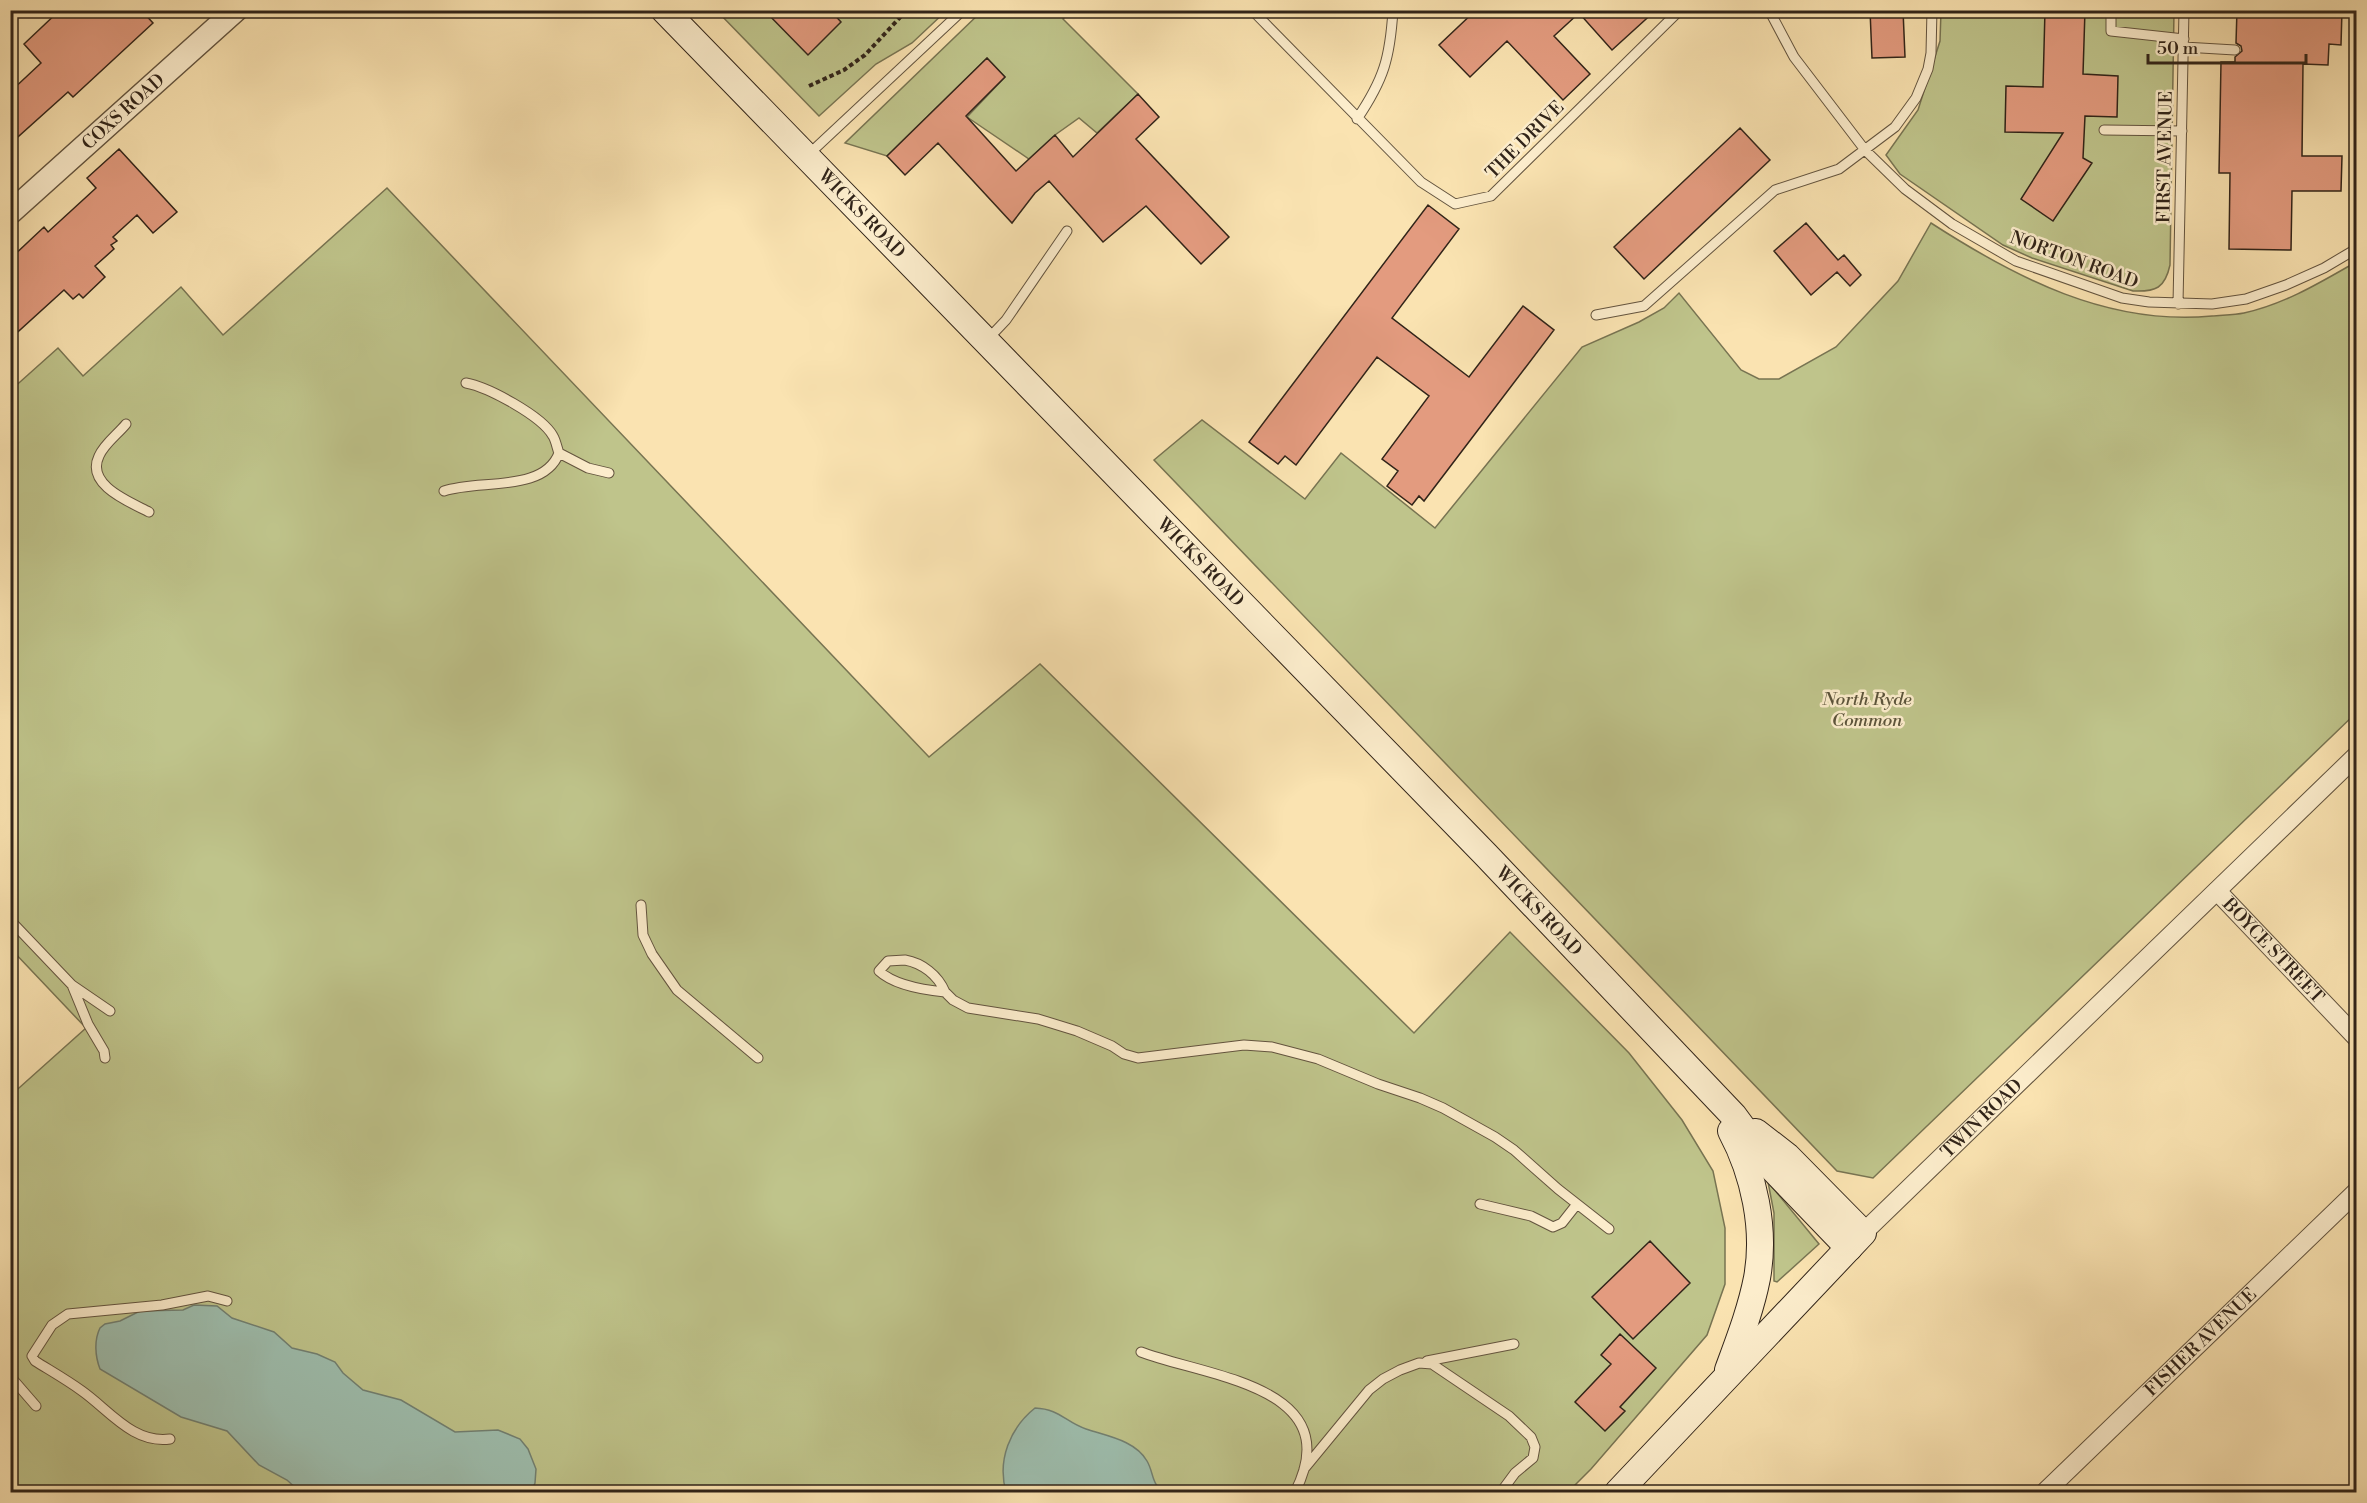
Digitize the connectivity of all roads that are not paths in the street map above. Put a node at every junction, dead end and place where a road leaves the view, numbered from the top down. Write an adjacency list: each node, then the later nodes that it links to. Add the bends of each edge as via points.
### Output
1 (236, 10): 18 (street, COXS ROAD)
2 (664, 10): 17 (main road, WICKS ROAD)
3 (963, 10): 17 (lane)
4 (1252, 10): 13 (lane, THE DRIVE)
5 (1393, 10): 13 (lane, via 1385,70)
6 (1680, 10): 13 (lane, THE DRIVE, via 1491,196 1455,204 1421,182)
7 (1769, 10): 16 (lane, NORTON ROAD, via 1794,57)
8 (1932, 10): 16 (lane, via 1931,53 1916,98 1895,127)
9 (2111, 10): 11 (lane, via 2111,31)
10 (2184, 10): 11 (lane, FIRST AVENUE)
11 (2184, 43): 12 (lane); 15 (lane, FIRST AVENUE)
12 (2235, 50)
13 (1357, 119)
14 (2104, 130): 15 (lane)
15 (2182, 131): 21 (lane, FIRST AVENUE)
16 (1865, 150): 21 (lane, NORTON ROAD, via 1905,189 1952,224 2016,261 2122,298); 22 (lane, via 1839,169 1775,190 1644,306)
17 (806, 157): 23 (main road, WICKS ROAD)
18 (10, 213)
19 (1066, 231): 23 (lane, via 1006,320)
20 (2356, 249): 21 (lane, NORTON ROAD, via 2286,285 2246,299)
21 (2178, 304)
22 (1596, 315)
23 (986, 341): 40 (main road, WICKS ROAD)
24 (466, 383): 26 (lane, via 519,407 546,427)
25 (126, 424): 29 (lane, via 98,457 97,471 108,488)
26 (559, 453): 27 (lane, via 588,468); 28 (lane, via 549,471 540,475)
27 (609, 473)
28 (444, 491)
29 (149, 512)
30 (2356, 756): 31 (street, TWIN ROAD)
31 (2217, 891): 37 (street, BOYCE STREET); 45 (street, TWIN ROAD)
32 (642, 905): 39 (lane, via 643,935 677,990)
33 (10, 920): 34 (lane)
34 (72, 985): 36 (lane); 38 (lane)
35 (945, 992): 35 (lane, via 915,962 888,961 879,971 886,977); 43 (lane, via 968,1008 1038,1018 1138,1059 1244,1045 1272,1047 1318,1059 1420,1098 1481,1129 1514,1150)
36 (110, 1011)
37 (2356, 1037)
38 (105, 1058)
39 (758, 1058)
40 (1712, 1093): 45 (main road, WICKS ROAD, via 1773,1169); 51 (main road, via 1745,1158 1759,1234 1753,1293)
41 (2356, 1192): 58 (street, FISHER AVENUE)
42 (1480, 1204): 43 (lane, via 1531,1216 1553,1227 1562,1223)
43 (1577, 1204): 44 (lane)
44 (1609, 1229)
45 (1856, 1241): 51 (main road, TWIN ROAD)
46 (227, 1301): 53 (lane, via 208,1296 162,1305 68,1314 52,1325 32,1356 133,1431 149,1438)
47 (1514, 1344): 49 (lane)
48 (1142, 1352): 54 (lane, via 1246,1384 1286,1404 1298,1418 1308,1444)
49 (1419, 1363): 54 (lane, via 1383,1379 1369,1390); 56 (lane, via 1432,1364 1443,1371 1509,1416 1531,1437 1535,1447 1533,1458)
50 (10, 1376): 52 (lane)
51 (1725, 1380): 57 (main road, TWIN ROAD)
52 (36, 1406)
53 (170, 1439)
54 (1304, 1469): 55 (lane)
55 (1295, 1492)
56 (1501, 1492)
57 (1618, 1492)
58 (2045, 1492)

